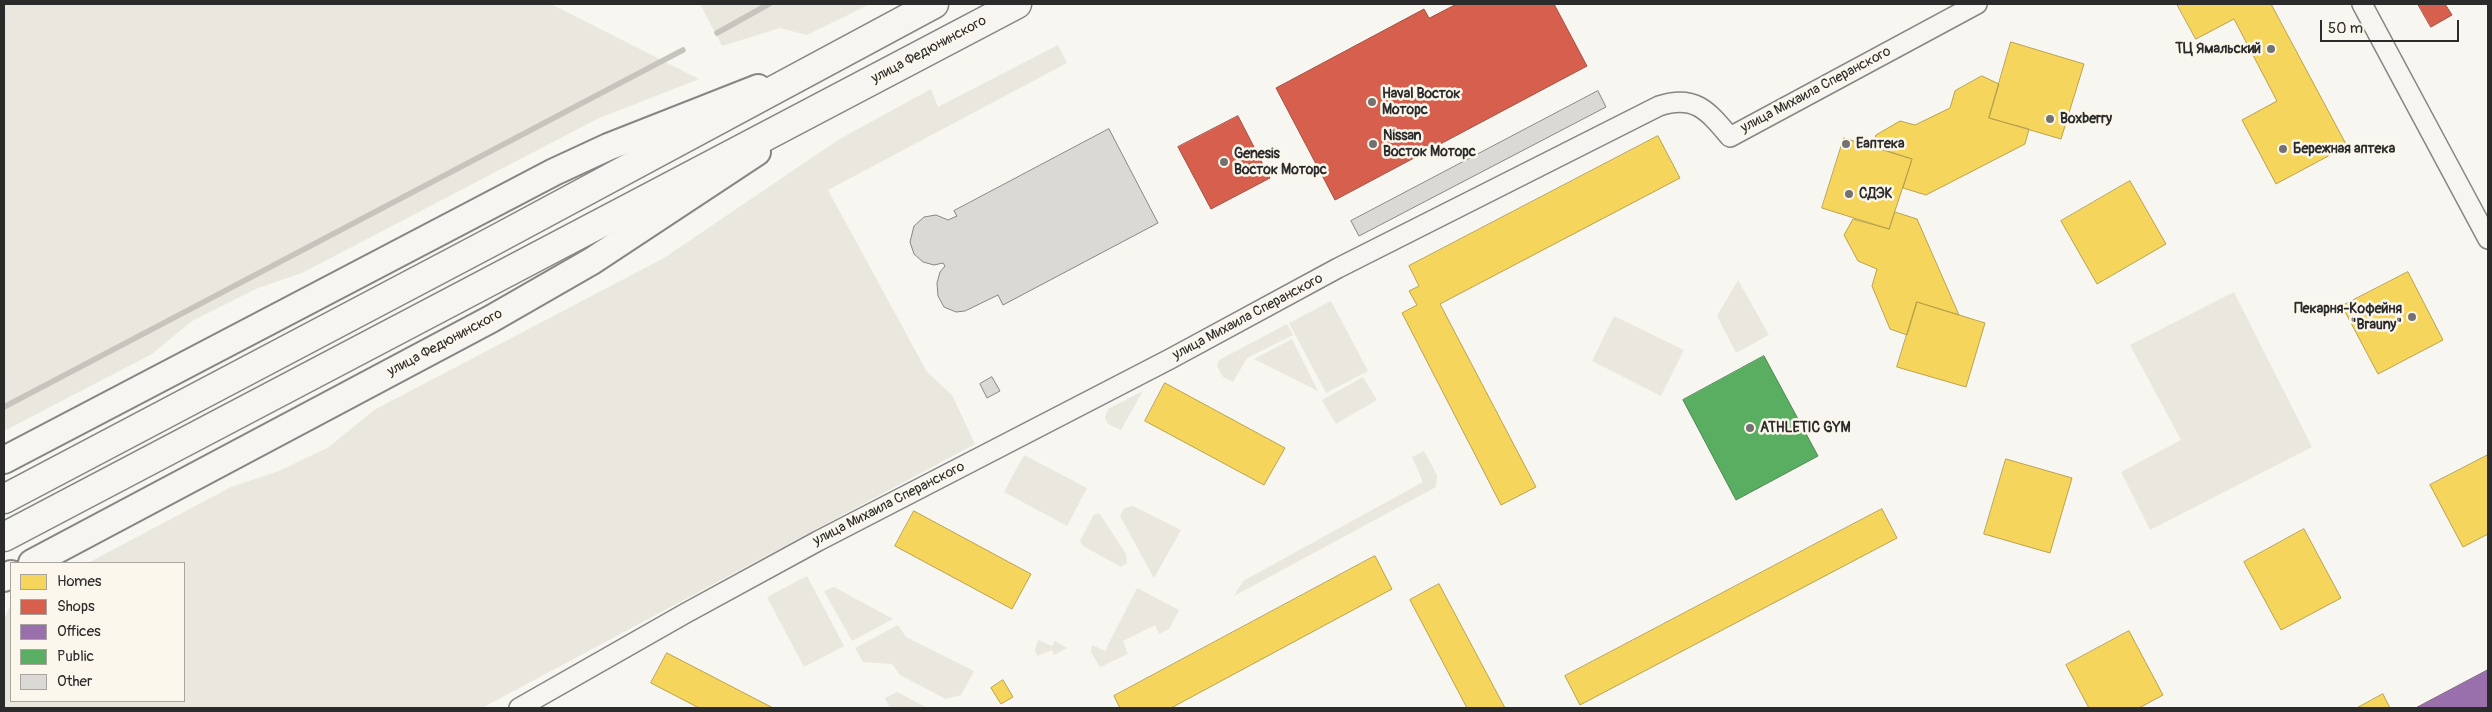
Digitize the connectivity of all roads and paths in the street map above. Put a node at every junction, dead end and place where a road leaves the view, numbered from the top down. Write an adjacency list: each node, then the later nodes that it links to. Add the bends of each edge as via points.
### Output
1 (934, 4): 5 (highway)
2 (1017, 4): 6 (highway, улица Федюнинского)
3 (1977, 4): 12 (street, улица Михаила Сперанского, via 1730,137 1697,105 1677,100 1659,106 1338,268 1170,359 818,540)
4 (2362, 4): 7 (street)
5 (822, 62): 8 (main road, via 608,147 554,172); 9 (highway, via 493,241)
6 (842, 96): 10 (highway, улица Федюнинского); 11 (main road, улица Федюнинского, via 592,261 491,319)
7 (2488, 240)
8 (4, 460)
9 (9, 496)
10 (4, 537)
11 (34, 562)
12 (519, 708)

